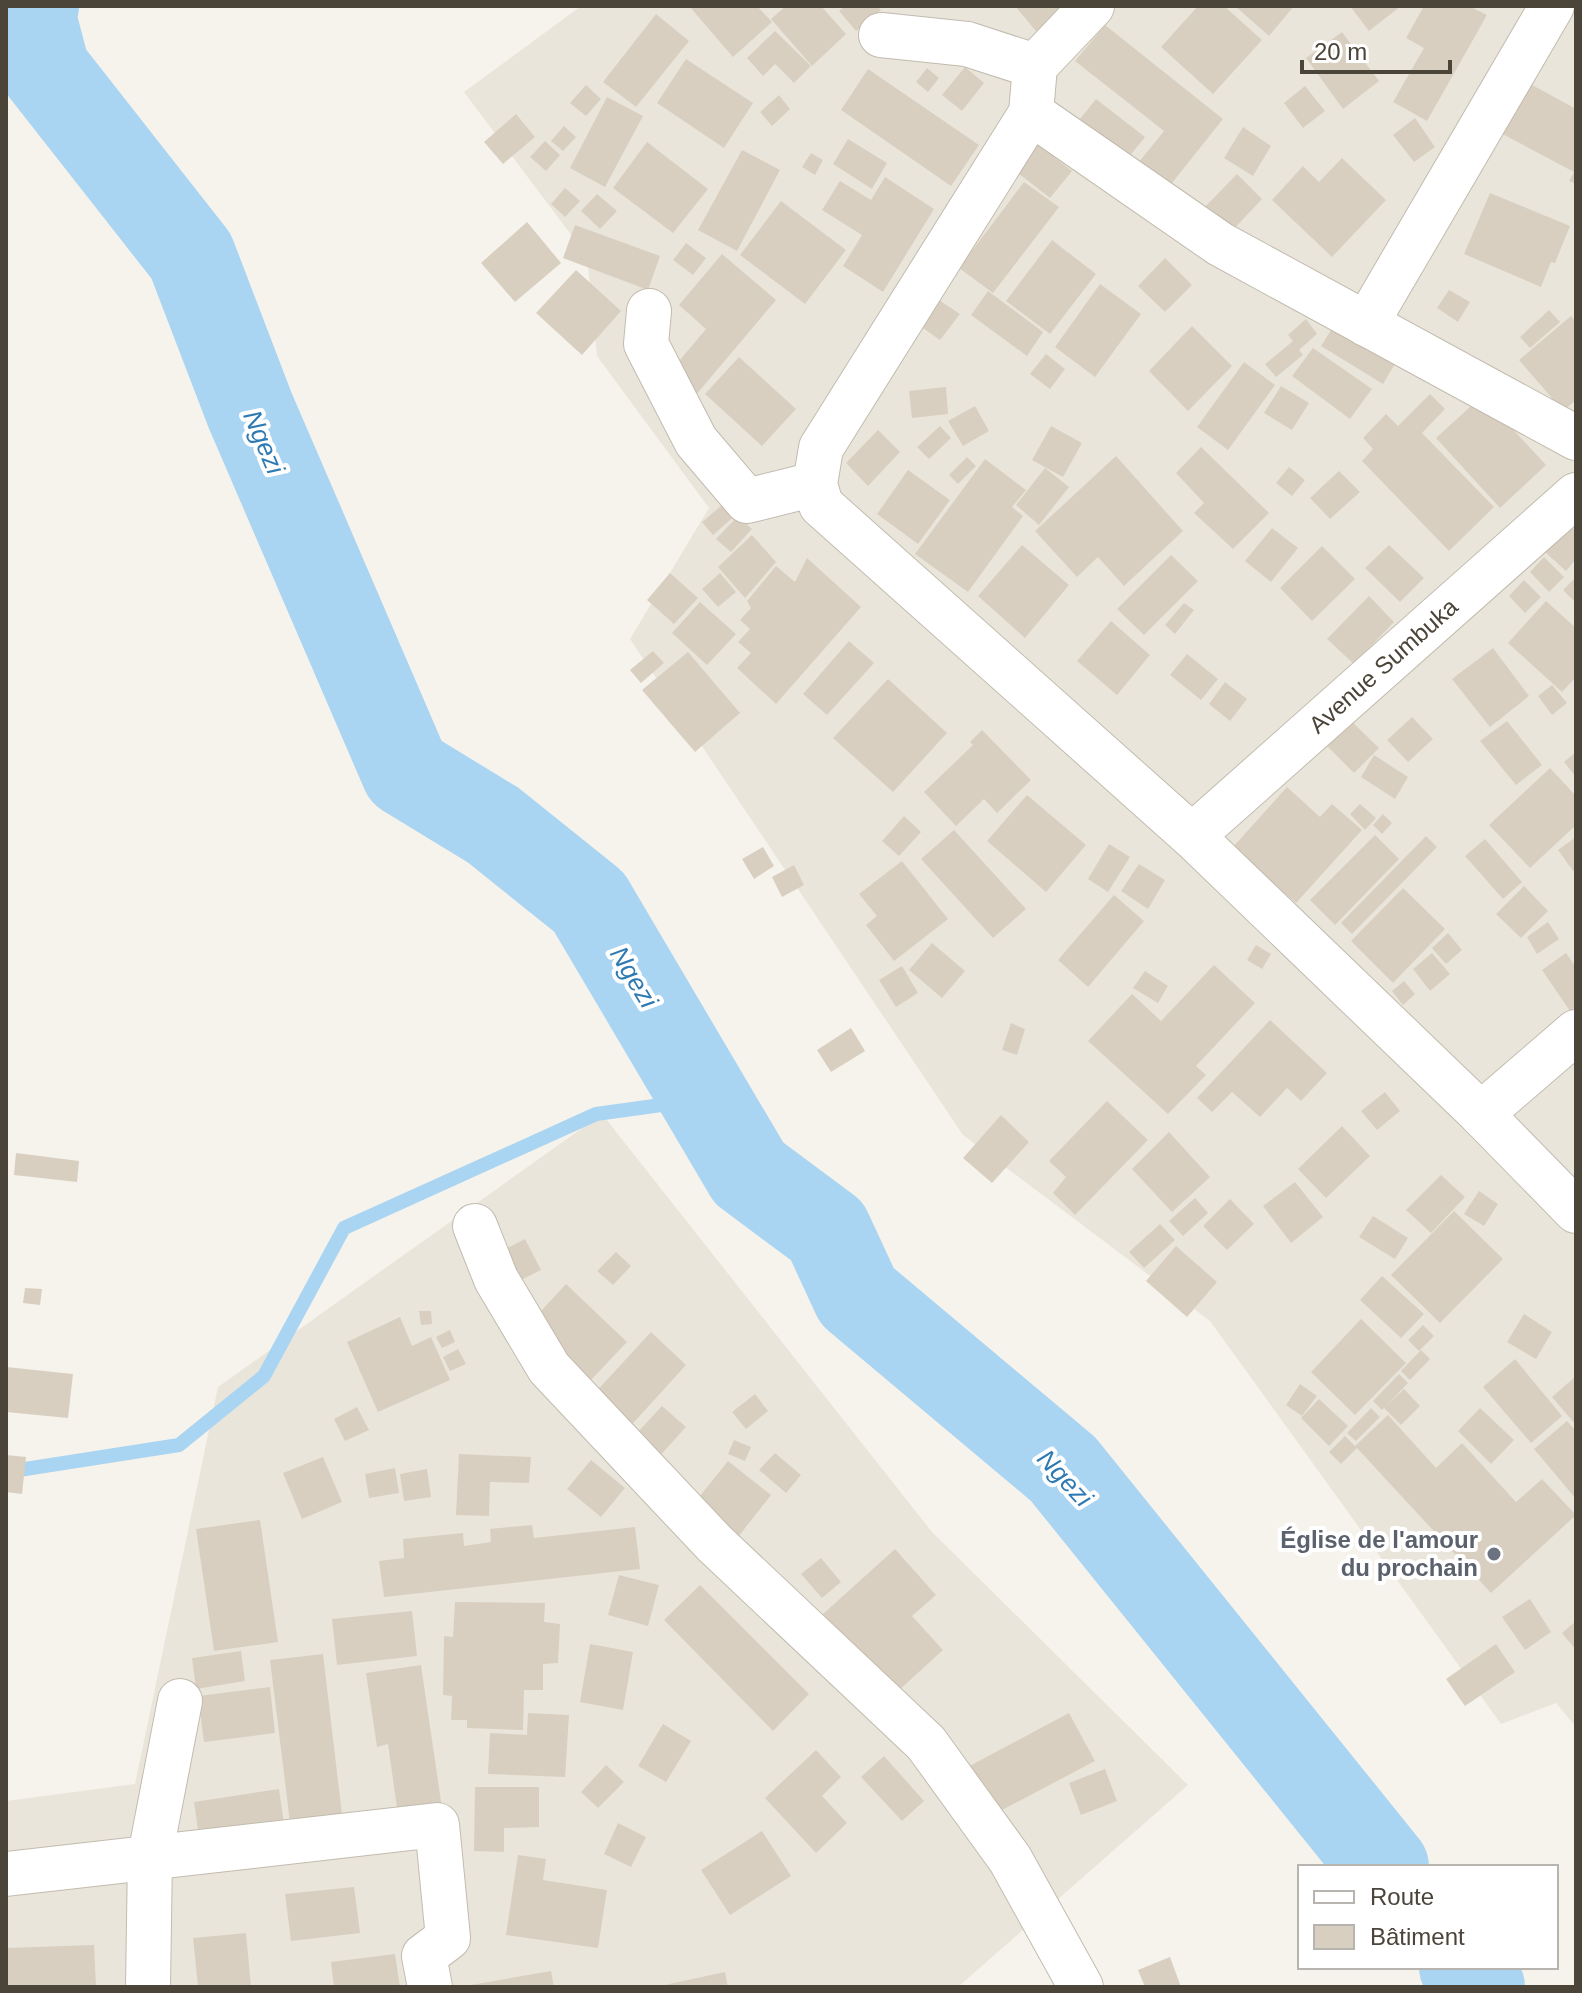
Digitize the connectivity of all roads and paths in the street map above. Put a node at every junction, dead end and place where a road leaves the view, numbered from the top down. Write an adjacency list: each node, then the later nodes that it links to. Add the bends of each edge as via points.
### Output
1 (1092, 6): 4 (street)
2 (1552, 6): 7 (street)
3 (881, 35): 4 (street, via 967,44)
4 (1035, 66): 5 (street)
5 (1031, 113): 7 (street, via 1220,244); 9 (street, via 821,448)
6 (649, 311): 9 (street, via 646,344 696,441 747,501)
7 (1366, 324): 8 (street)
8 (1576, 438)
9 (815, 484): 11 (street, via 821,505)
10 (1576, 495): 11 (street, Avenue Sumbuka)
11 (1192, 836): 13 (street)
12 (1576, 1032): 13 (street)
13 (1481, 1114): 14 (street)
14 (1576, 1211)
15 (475, 1226): 21 (street, via 496,1279 549,1368 714,1543 926,1743 1010,1859)
16 (180, 1701): 17 (street)
17 (150, 1856): 18 (street); 19 (street); 20 (street, via 437,1825 448,1938 424,1956)
18 (6, 1874)
19 (148, 1987)
20 (430, 1987)
21 (1081, 1987)

